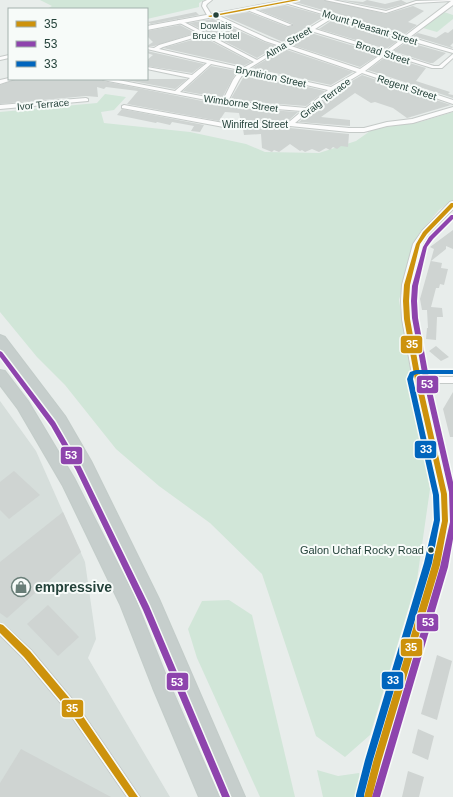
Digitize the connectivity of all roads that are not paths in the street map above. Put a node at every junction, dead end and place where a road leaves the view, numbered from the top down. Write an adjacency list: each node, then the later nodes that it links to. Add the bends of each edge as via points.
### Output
1 (210, 0): 7 (street, via 204,6)
2 (297, 0): 5 (street)
3 (327, 0): 4 (street, via 386,12 416,2)
4 (453, 1): 14 (street, Graig Terrace)
5 (287, 2): 6 (street); 8 (street, Mount Pleasant Street)
6 (249, 8): 7 (street); 10 (street)
7 (211, 15): 9 (street); 15 (street, Regent Street)
8 (333, 16): 12 (street, Alma Street); 14 (street, Mount Pleasant Street)
9 (180, 21): 11 (street); 13 (street)
10 (290, 25)
11 (148, 28)
12 (310, 29): 15 (street, Alma Street); 18 (street, Broad Street)
13 (201, 34): 17 (street); 20 (street)
14 (406, 38): 18 (street, Graig Terrace); 19 (street, Mount Pleasant Street)
15 (282, 45): 20 (street, Alma Street); 24 (street, Regent Street)
16 (148, 48): 17 (street, Bryntirion Street)
17 (155, 50): 21 (street, Bryntirion Street)
18 (385, 53): 19 (street, Broad Street, via 434,67 440,67); 24 (street, Graig Terrace)
19 (453, 54)
20 (256, 61): 23 (street, Alma Street)
21 (209, 63): 23 (street, Bryntirion Street); 25 (street)
22 (148, 68): 25 (street)
23 (243, 70): 27 (street, Bryntirion Street); 30 (street)
24 (360, 72): 27 (street, Graig Terrace); 31 (street, Regent Street)
25 (193, 77): 28 (street)
26 (110, 80): 28 (street, Wimborne Street)
27 (332, 89): 35 (street, Graig Terrace)
28 (176, 93): 30 (street, Wimborne Street)
29 (86, 100): 32 (street, Ivor Terrace)
30 (225, 102): 35 (street, Wimborne Street)
31 (453, 102)
32 (0, 107)
33 (124, 107): 36 (street, Winifred Street, via 229,126)
34 (453, 109): 36 (street, Winifred Street, via 413,121 364,130)
35 (307, 110): 36 (street, Graig Terrace)
36 (290, 124)
37 (453, 204): 40 (street, via 424,233 418,244 407,285 407,319)
38 (0, 340): 45 (highway, via 60,420 86,465 153,605)
39 (0, 375): 44 (highway, via 23,405 69,482 128,602)
40 (418, 380): 41 (street); 46 (street, via 444,494 445,521 436,565)
41 (453, 380)
42 (0, 628): 43 (street, via 27,654 73,709)
43 (134, 797)
44 (208, 797)
45 (235, 797)
46 (368, 797)

